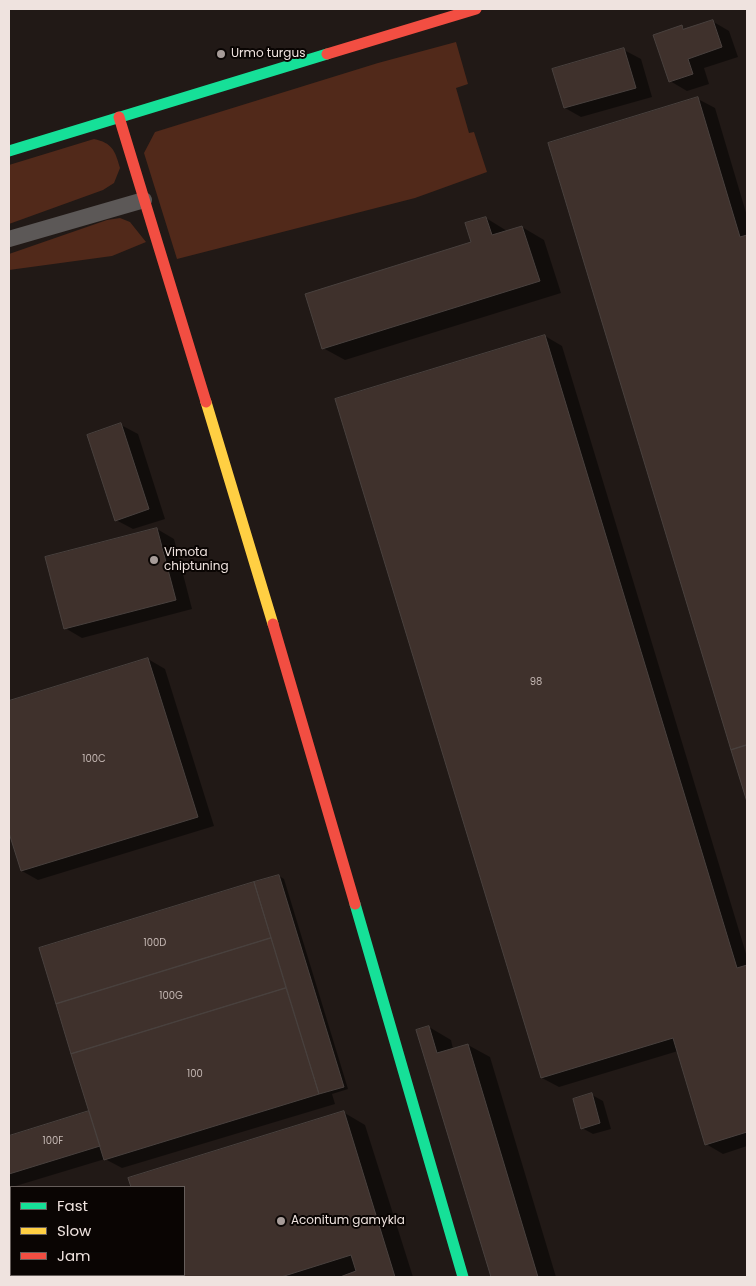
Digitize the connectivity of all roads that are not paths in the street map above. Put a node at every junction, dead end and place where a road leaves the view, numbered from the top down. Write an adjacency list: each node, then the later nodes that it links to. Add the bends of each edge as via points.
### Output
1 (476, 9): 2 (street)
2 (119, 118): 3 (street); 4 (street)
3 (9, 151)
4 (144, 200): 5 (street); 6 (street, via 267,600)
5 (9, 239)
6 (463, 1277)

